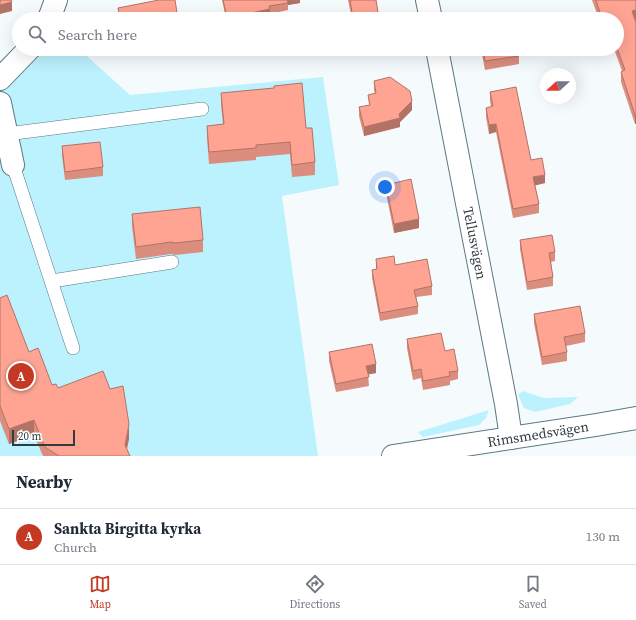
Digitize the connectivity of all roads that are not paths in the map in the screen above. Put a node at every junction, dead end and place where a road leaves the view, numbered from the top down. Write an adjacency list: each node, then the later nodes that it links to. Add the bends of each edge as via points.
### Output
1 (56, 0): 3 (street)
2 (427, 0): 4 (street)
3 (52, 12)
4 (430, 12)
5 (22, 56): 7 (street)
6 (438, 56): 16 (street, Tellusvägen)
7 (0, 79)
8 (0, 103): 10 (street)
9 (202, 109): 10 (lane)
10 (7, 134): 11 (street)
11 (14, 165): 13 (lane)
12 (172, 262): 13 (lane)
13 (52, 282): 14 (lane)
14 (73, 348)
15 (636, 418): 16 (street, Rimsmedsvägen)
16 (511, 438): 17 (street, Rimsmedsvägen)
17 (418, 454): 18 (street, Rimsmedsvägen)
18 (393, 456)

